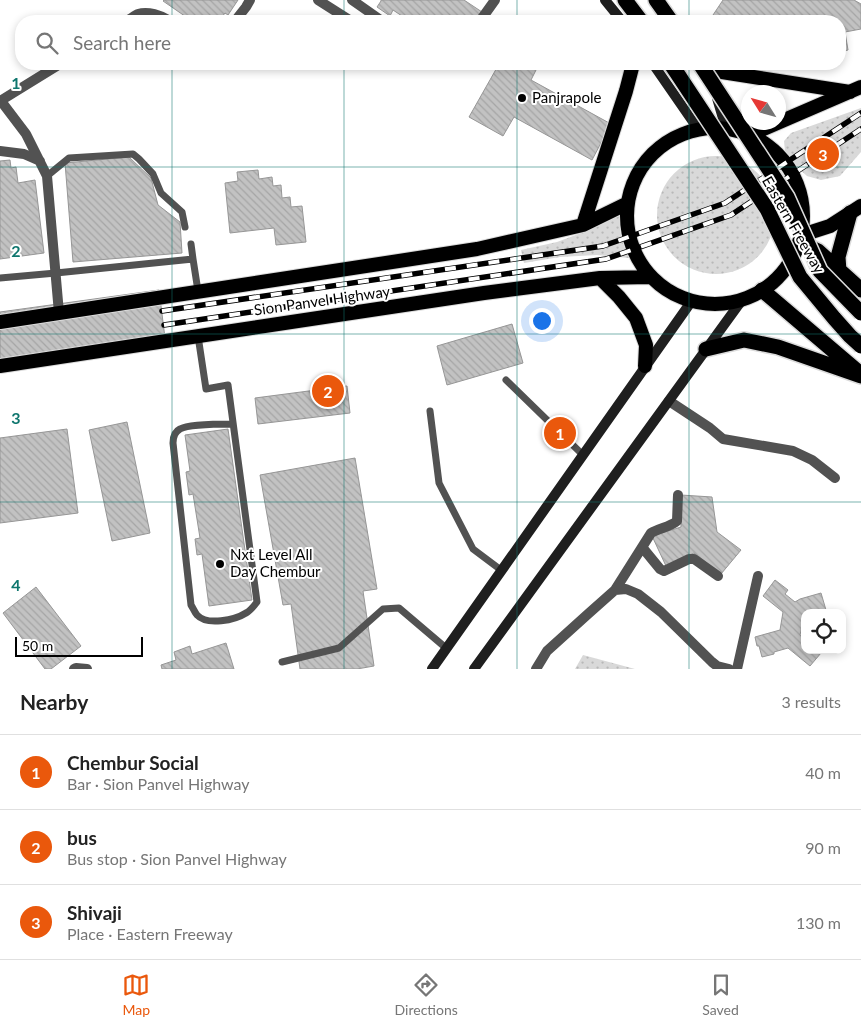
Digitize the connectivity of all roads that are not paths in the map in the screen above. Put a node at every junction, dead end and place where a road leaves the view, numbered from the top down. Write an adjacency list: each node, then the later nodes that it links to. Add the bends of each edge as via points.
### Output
1 (250, 0): 11 (street)
2 (318, 0): 12 (street)
3 (352, 0): 13 (street)
4 (494, 0): 14 (street)
5 (605, 0): 15 (main road)
6 (625, 0): 16 (highway)
7 (656, 0): 17 (highway)
8 (662, 0): 18 (main road)
9 (136, 15): 10 (street)
10 (155, 15)
11 (240, 15)
12 (342, 15)
13 (373, 15)
14 (484, 15)
15 (617, 15)
16 (636, 15)
17 (667, 15)
18 (673, 15)
19 (50, 70): 27 (street)
20 (631, 70): 36 (highway)
21 (657, 70): 29 (main road)
22 (675, 70): 55 (highway, Eastern Freeway, bridge, via 767,209 800,277)
23 (706, 70): 28 (main road)
24 (708, 70): 52 (highway, Eastern Freeway, bridge, via 787,197 820,271)
25 (731, 70): 26 (highway)
26 (855, 89): 30 (highway)
27 (1, 101): 32 (street, via 26,134)
28 (725, 125): 29 (highway); 30 (highway)
29 (698, 129): 34 (highway, via 685,132 664,144 647,160 634,180)
30 (754, 133): 38 (highway, via 788,166 799,187 803,211)
31 (0, 151): 32 (street, via 24,154)
32 (40, 161): 33 (street)
33 (47, 176): 37 (lane, via 69,158 132,154 153,174 161,193 182,212); 42 (street)
34 (628, 203): 36 (highway, Sion Panvel Highway); 43 (highway, via 630,243)
35 (855, 209): 38 (highway, via 830,226); 41 (highway, via 838,257)
36 (583, 225): 48 (highway, Sion Panvel Highway, via 477,249)
37 (185, 227)
38 (801, 238): 41 (highway); 46 (highway, via 794,257 780,276)
39 (191, 244): 40 (lane)
40 (193, 259): 42 (lane); 48 (lane)
41 (839, 270): 47 (highway)
42 (56, 273): 44 (lane); 51 (street)
43 (650, 277): 45 (highway, Sion Panvel Highway); 50 (highway, via 669,292)
44 (0, 278)
45 (600, 278): 54 (highway, Sion Panvel Highway); 58 (highway, via 636,318 646,345)
46 (762, 290): 49 (highway); 59 (highway)
47 (861, 290)
48 (198, 291): 51 (highway, Sion Panvel Highway)
49 (742, 300): 50 (highway, via 716,305); 56 (main road)
50 (691, 302): 58 (main road)
51 (59, 313): 53 (highway, Sion Panvel Highway)
52 (861, 313)
53 (0, 322)
54 (198, 336): 57 (highway, Sion Panvel Highway); 63 (lane, via 206,389 228,385)
55 (861, 346)
56 (706, 349): 59 (highway, via 744,340 778,347); 61 (main road)
57 (0, 366)
58 (645, 366): 64 (main road)
59 (861, 375)
60 (506, 380): 64 (lane)
61 (670, 401): 65 (street, via 723,439 793,451 812,460); 77 (main road)
62 (430, 411): 68 (lane, via 439,483 473,549)
63 (233, 424): 63 (lane, via 190,426 179,429 173,436 191,605 198,616 208,621 248,613 257,602)
64 (583, 455): 68 (main road)
65 (835, 478)
66 (678, 495): 67 (street, via 678,521 651,533)
67 (642, 547): 69 (street, via 660,569 694,559); 71 (street)
68 (501, 570): 72 (main road)
69 (718, 576)
70 (758, 576): 80 (street)
71 (616, 590): 78 (street, via 547,651); 79 (street, via 626,589 638,594 712,662)
72 (446, 648): 73 (lane, via 399,608 383,609 339,648); 76 (main road)
73 (282, 662)
74 (74, 669): 75 (street)
75 (87, 669)
76 (432, 669)
77 (474, 669)
78 (536, 669)
79 (729, 669)
80 (737, 669)

